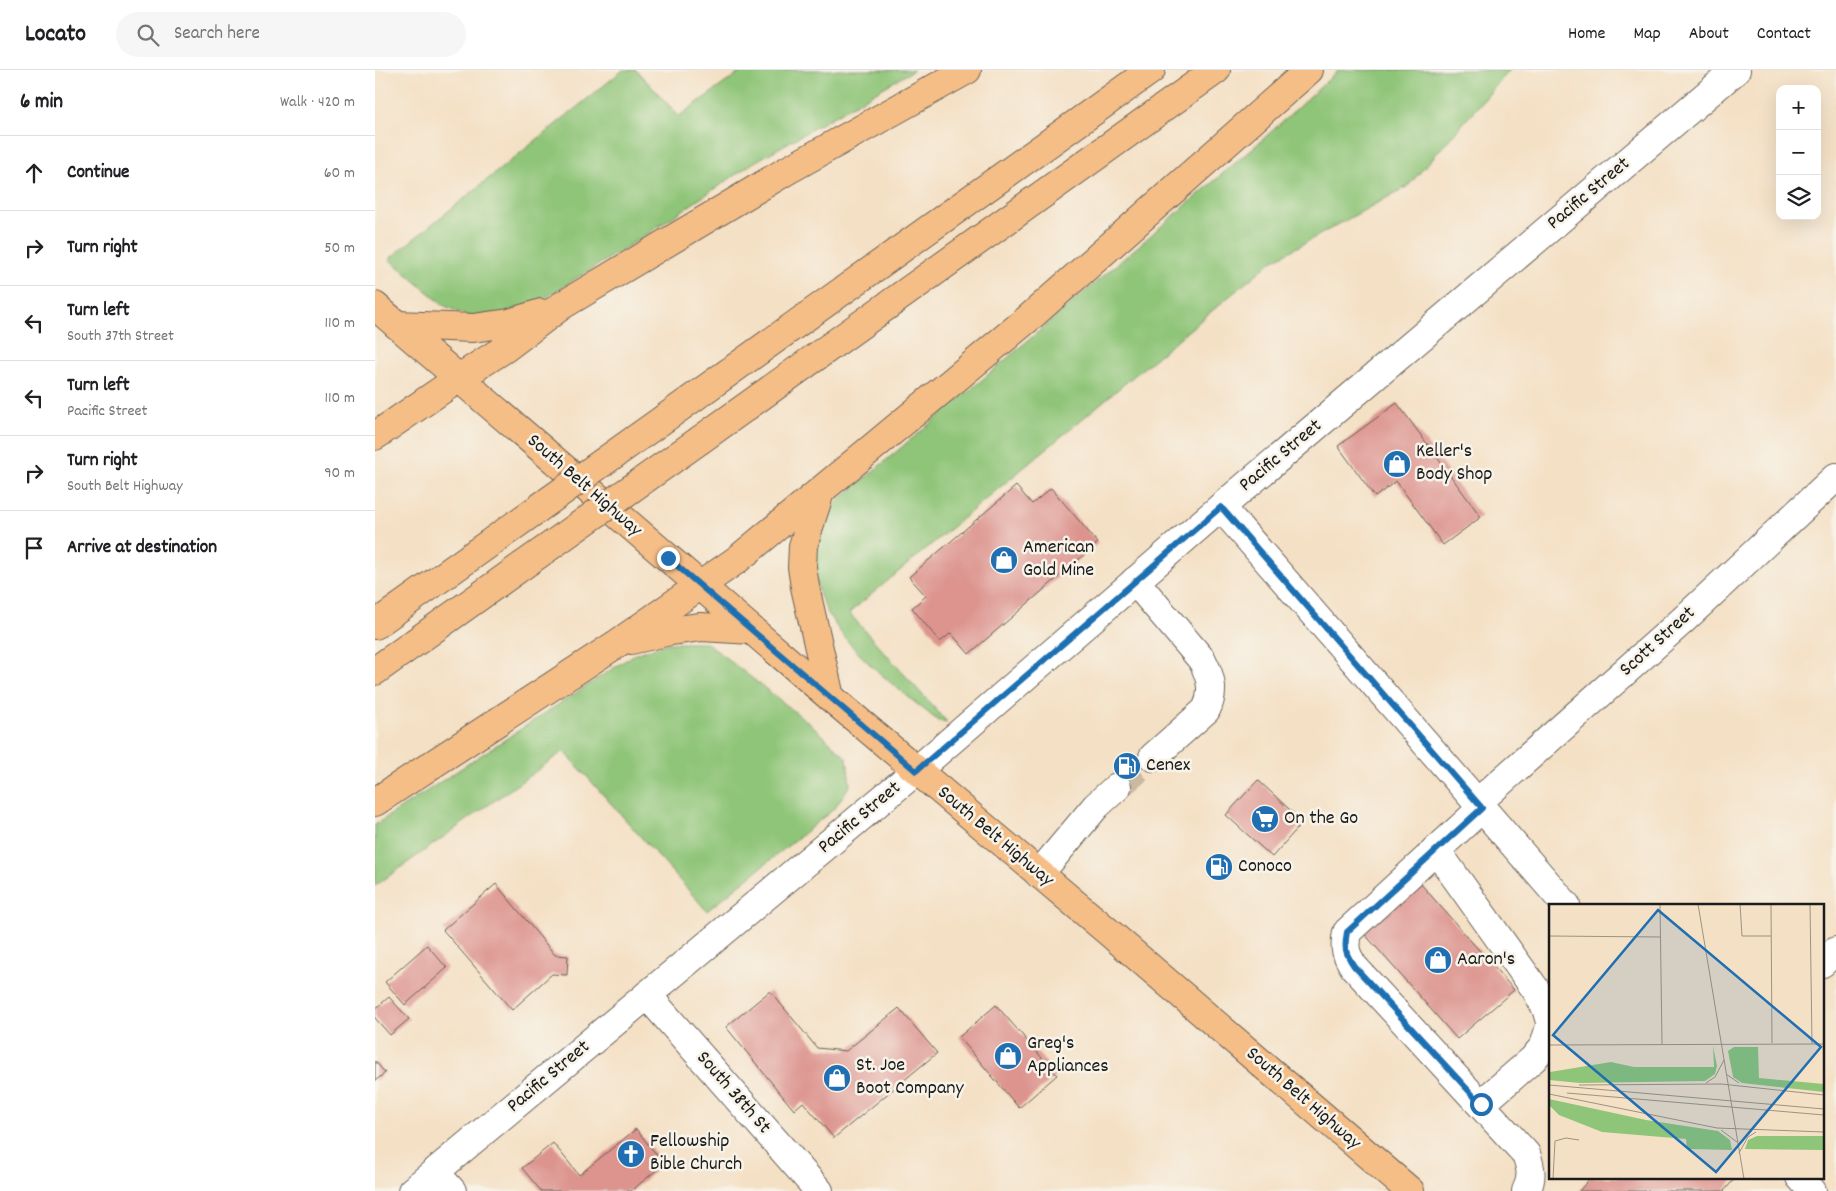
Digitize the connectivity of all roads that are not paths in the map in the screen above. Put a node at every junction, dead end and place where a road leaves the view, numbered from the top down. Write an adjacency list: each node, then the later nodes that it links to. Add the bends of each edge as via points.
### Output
1 (967, 70): 7 (main road, via 788,170)
2 (1151, 70): 16 (main road, bridge)
3 (1216, 70): 19 (main road, bridge)
4 (1309, 70): 12 (main road, via 1029,317)
5 (1736, 70): 13 (street, Pacific Street)
6 (375, 306): 8 (main road, South Belt Highway)
7 (561, 306): 8 (main road, via 509,323 473,328); 9 (main road)
8 (397, 325): 9 (main road, South Belt Highway)
9 (459, 378): 10 (main road); 15 (main road, South Belt Highway)
10 (375, 436)
11 (1836, 477): 25 (street, Scott Street)
12 (820, 491): 15 (main road, via 739,559); 20 (main road, via 803,546 802,567)
13 (1221, 507): 14 (street, Pacific Street); 25 (street)
14 (1135, 582): 21 (street, via 1202,660 1212,688 1206,710); 22 (street, Pacific Street)
15 (700, 586): 17 (main road, South Belt Highway); 18 (main road)
16 (375, 624)
17 (752, 630): 18 (main road, via 701,627); 20 (main road, South Belt Highway)
18 (618, 643): 24 (main road)
19 (375, 671)
20 (830, 697): 22 (main road, South Belt Highway)
21 (1153, 757)
22 (916, 771): 27 (main road, South Belt Highway); 31 (street, Pacific Street)
23 (1117, 787): 27 (street, via 1096,806)
24 (375, 802)
25 (1480, 805): 26 (street, Scott Street); 28 (street)
26 (1436, 850): 32 (street, via 1536,990); 34 (street, Scott Street, via 1347,932 1344,946 1354,966)
27 (1039, 874): 39 (main road, South Belt Highway)
28 (1565, 904)
29 (1836, 951): 30 (street)
30 (1823, 961)
31 (647, 995): 36 (street, Pacific Street); 38 (street, South 38th St)
32 (1549, 1018)
33 (1549, 1029): 34 (street, via 1544,1046 1533,1059)
34 (1481, 1104): 40 (street, Scott Street, via 1526,1154 1531,1168)
35 (1801, 1178): 41 (street)
36 (444, 1181): 37 (street, Pacific Street)
37 (412, 1191)
38 (819, 1191)
39 (1409, 1191)
40 (1526, 1191)
41 (1812, 1191)

